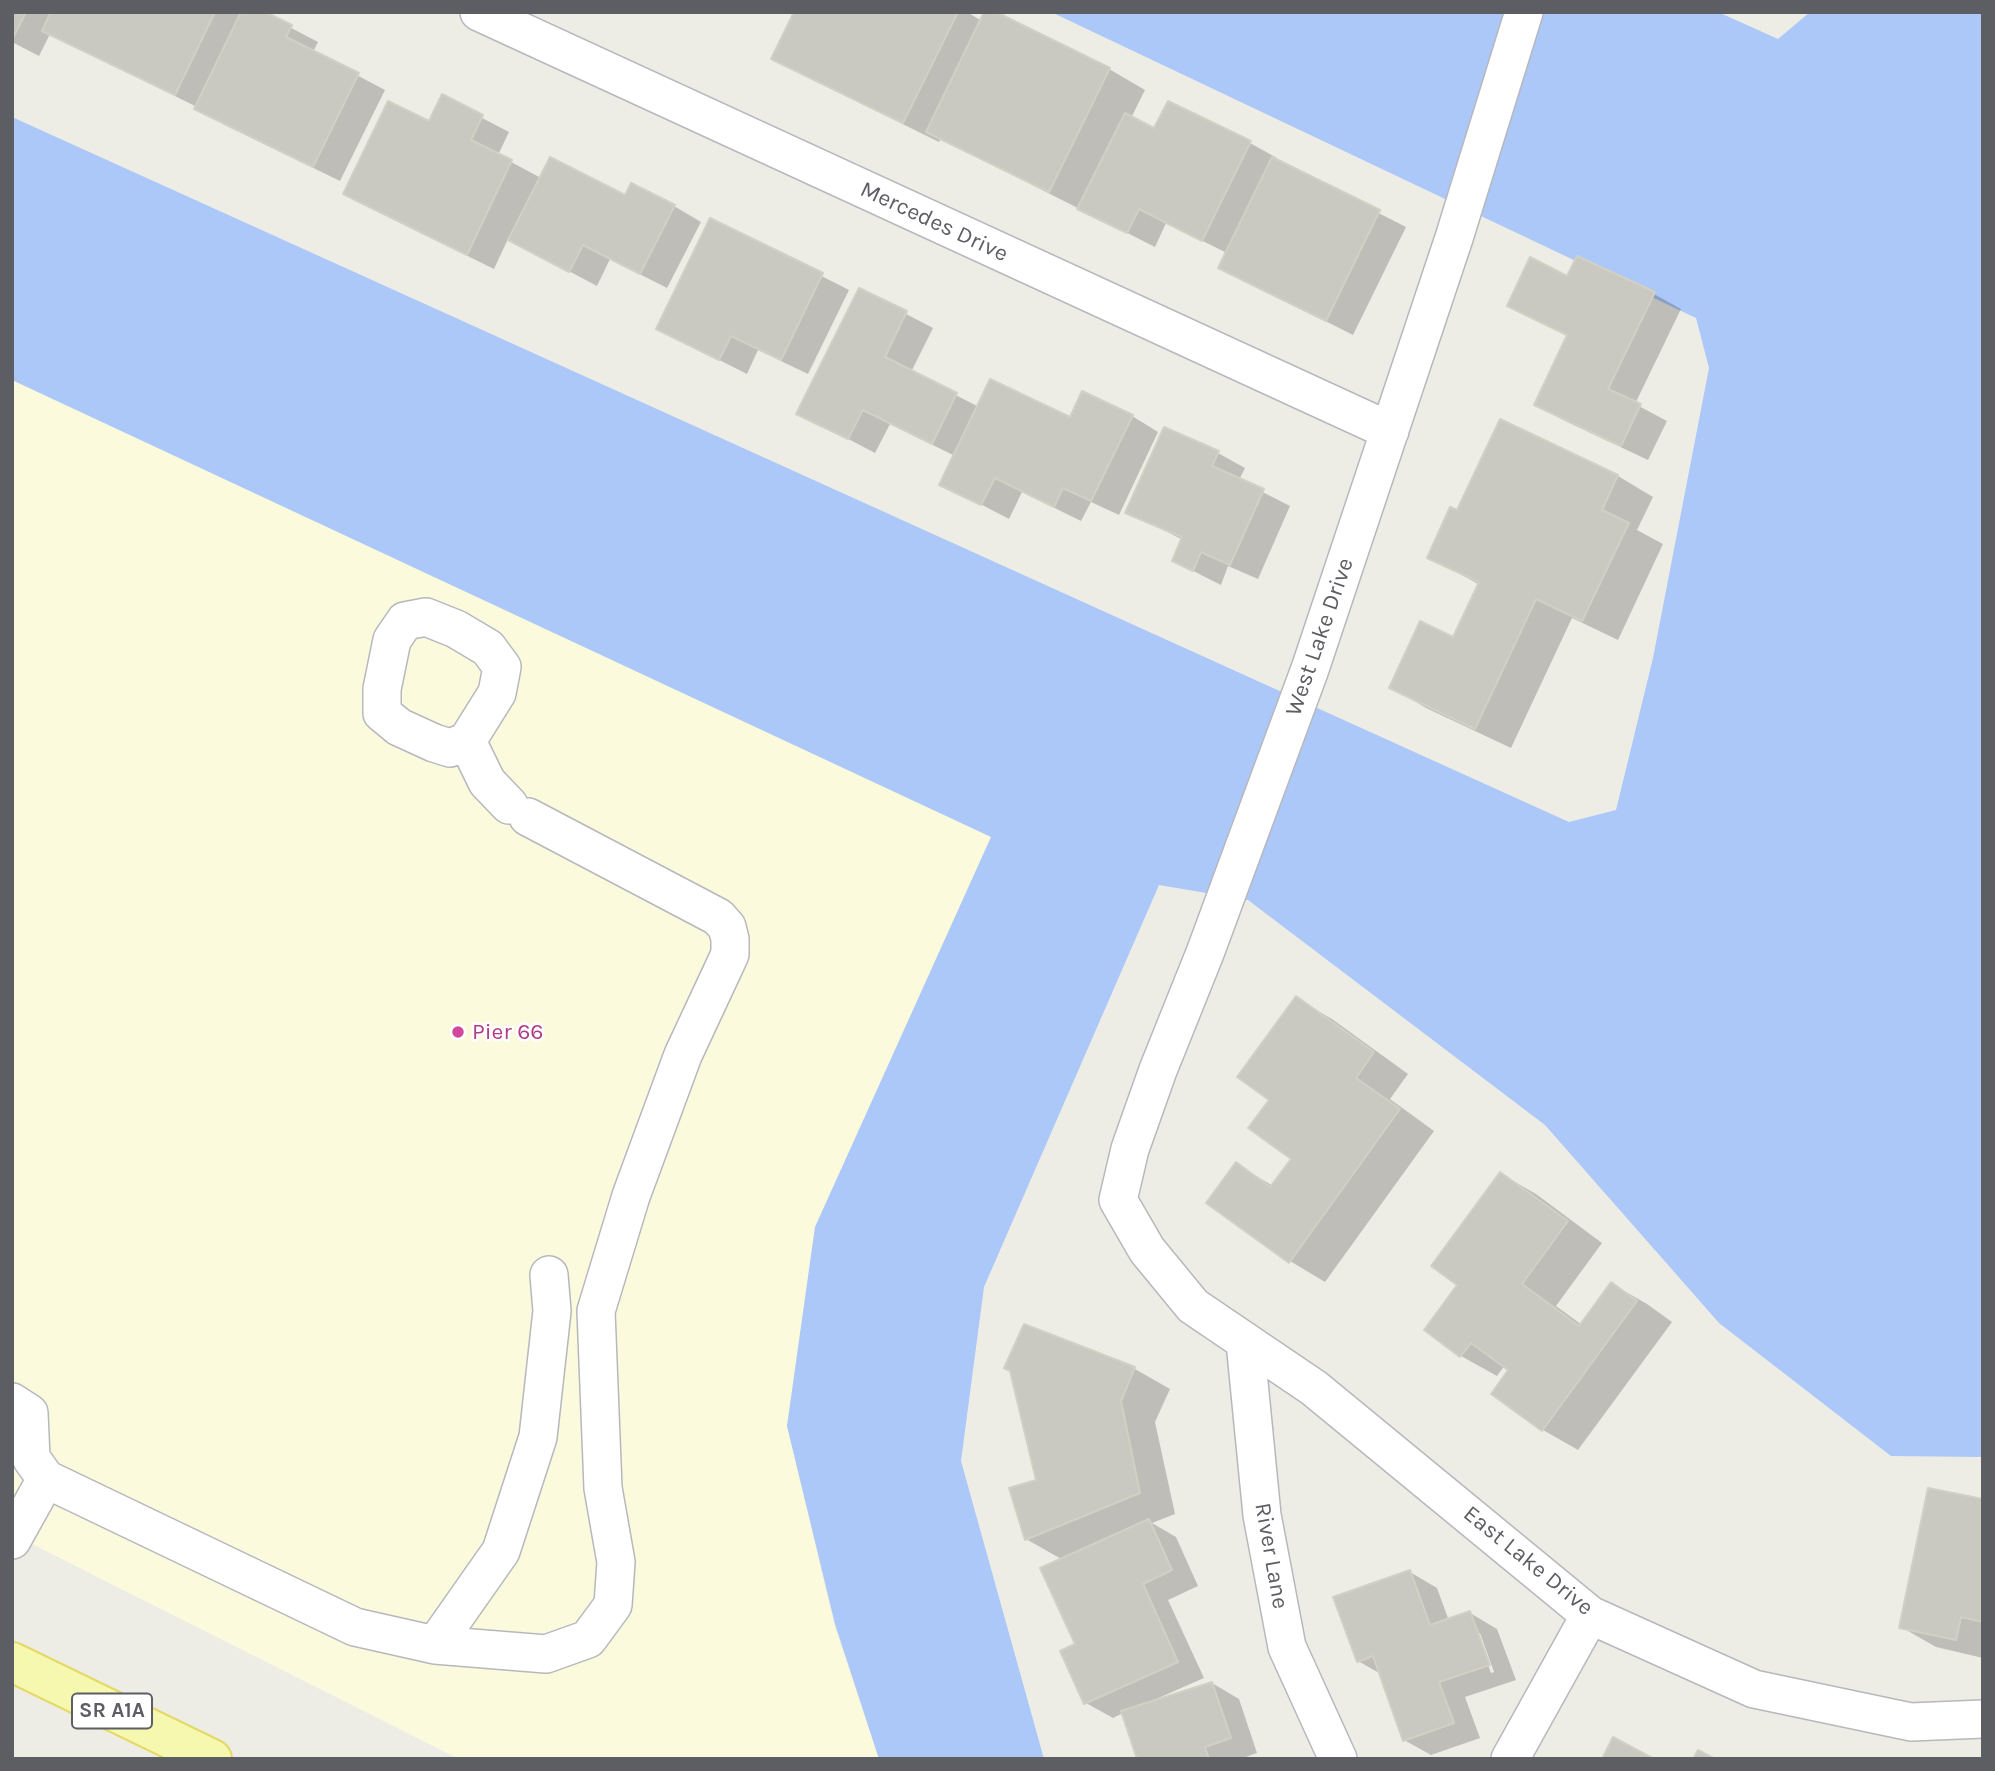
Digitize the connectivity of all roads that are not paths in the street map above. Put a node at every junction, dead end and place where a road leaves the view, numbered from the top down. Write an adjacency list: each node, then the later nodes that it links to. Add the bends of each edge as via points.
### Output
1 (479, 12): 3 (street, Mercedes Drive)
2 (1524, 12): 3 (street, West Lake Drive)
3 (1390, 431): 5 (street, West Lake Drive, via 1310,669 1130,1149 1118,1199)
4 (467, 741): 12 (street, via 479,770 518,811 718,917 727,927 730,954 683,1055 631,1196 596,1311 603,1488 616,1562 613,1605 588,1639 546,1654)
5 (1147, 1250): 7 (street, East Lake Drive, via 1193,1306)
6 (549, 1275): 12 (street, via 552,1311 538,1437 501,1551)
7 (1245, 1342): 11 (street, East Lake Drive, via 1314,1388); 16 (street, River Lane, via 1262,1515 1287,1647)
8 (12, 1402): 9 (street, via 29,1413)
9 (30, 1463): 10 (street); 12 (street, via 355,1627)
10 (12, 1540)
11 (1590, 1615): 14 (street, East Lake Drive, via 1754,1689 1911,1722); 17 (street)
12 (435, 1645)
13 (12, 1662): 15 (main road, SR A1A)
14 (1983, 1719)
15 (212, 1759)
16 (1338, 1759)
17 (1510, 1759)

